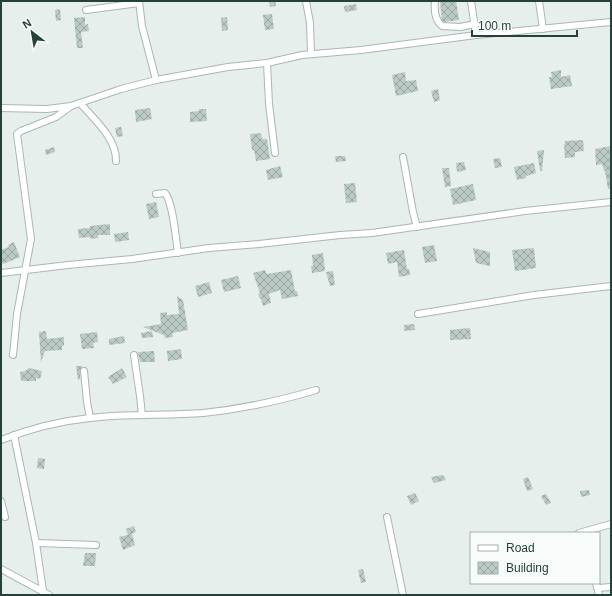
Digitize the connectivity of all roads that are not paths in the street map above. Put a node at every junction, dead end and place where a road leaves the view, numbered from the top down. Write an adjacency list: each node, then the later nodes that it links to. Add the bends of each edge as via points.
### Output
1 (306, 1): 11 (street, via 310,23)
2 (471, 1): 8 (street)
3 (539, 1): 9 (street)
4 (139, 2): 6 (street); 13 (street, via 142,26)
5 (435, 2): 8 (street, via 435,16 440,25 460,27)
6 (86, 10)
7 (611, 22): 9 (street)
8 (475, 24): 10 (street)
9 (543, 29): 10 (street)
10 (476, 35): 11 (street)
11 (310, 54): 12 (street)
12 (267, 63): 13 (street); 17 (street)
13 (156, 80): 14 (street)
14 (80, 104): 15 (street); 19 (street, via 112,141)
15 (71, 106): 16 (street, via 47,109); 24 (street, via 56,117 17,134 31,239)
16 (1, 108)
17 (275, 152)
18 (403, 157): 22 (street)
19 (116, 161)
20 (156, 194): 23 (street, via 165,193 168,197)
21 (611, 202): 22 (street, via 525,211)
22 (417, 227): 23 (street)
23 (178, 253): 24 (street)
24 (25, 270): 25 (street); 28 (street)
25 (1, 273)
26 (611, 286): 27 (street, via 534,295)
27 (418, 314)
28 (13, 355)
29 (134, 355): 32 (street)
30 (84, 371): 33 (street)
31 (316, 390): 32 (street, via 275,402 231,410)
32 (142, 415): 33 (street)
33 (90, 418): 34 (street, via 53,424)
34 (14, 435): 35 (street); 41 (street)
35 (1, 440)
36 (1, 501): 37 (street)
37 (5, 517)
38 (387, 517): 48 (street)
39 (611, 524): 40 (street)
40 (584, 532)
41 (36, 543): 42 (street); 46 (street)
42 (96, 545)
43 (1, 569): 46 (street)
44 (597, 586): 45 (street); 49 (street)
45 (611, 587)
46 (43, 591): 47 (street)
47 (49, 595)
48 (403, 595)
49 (599, 595)

